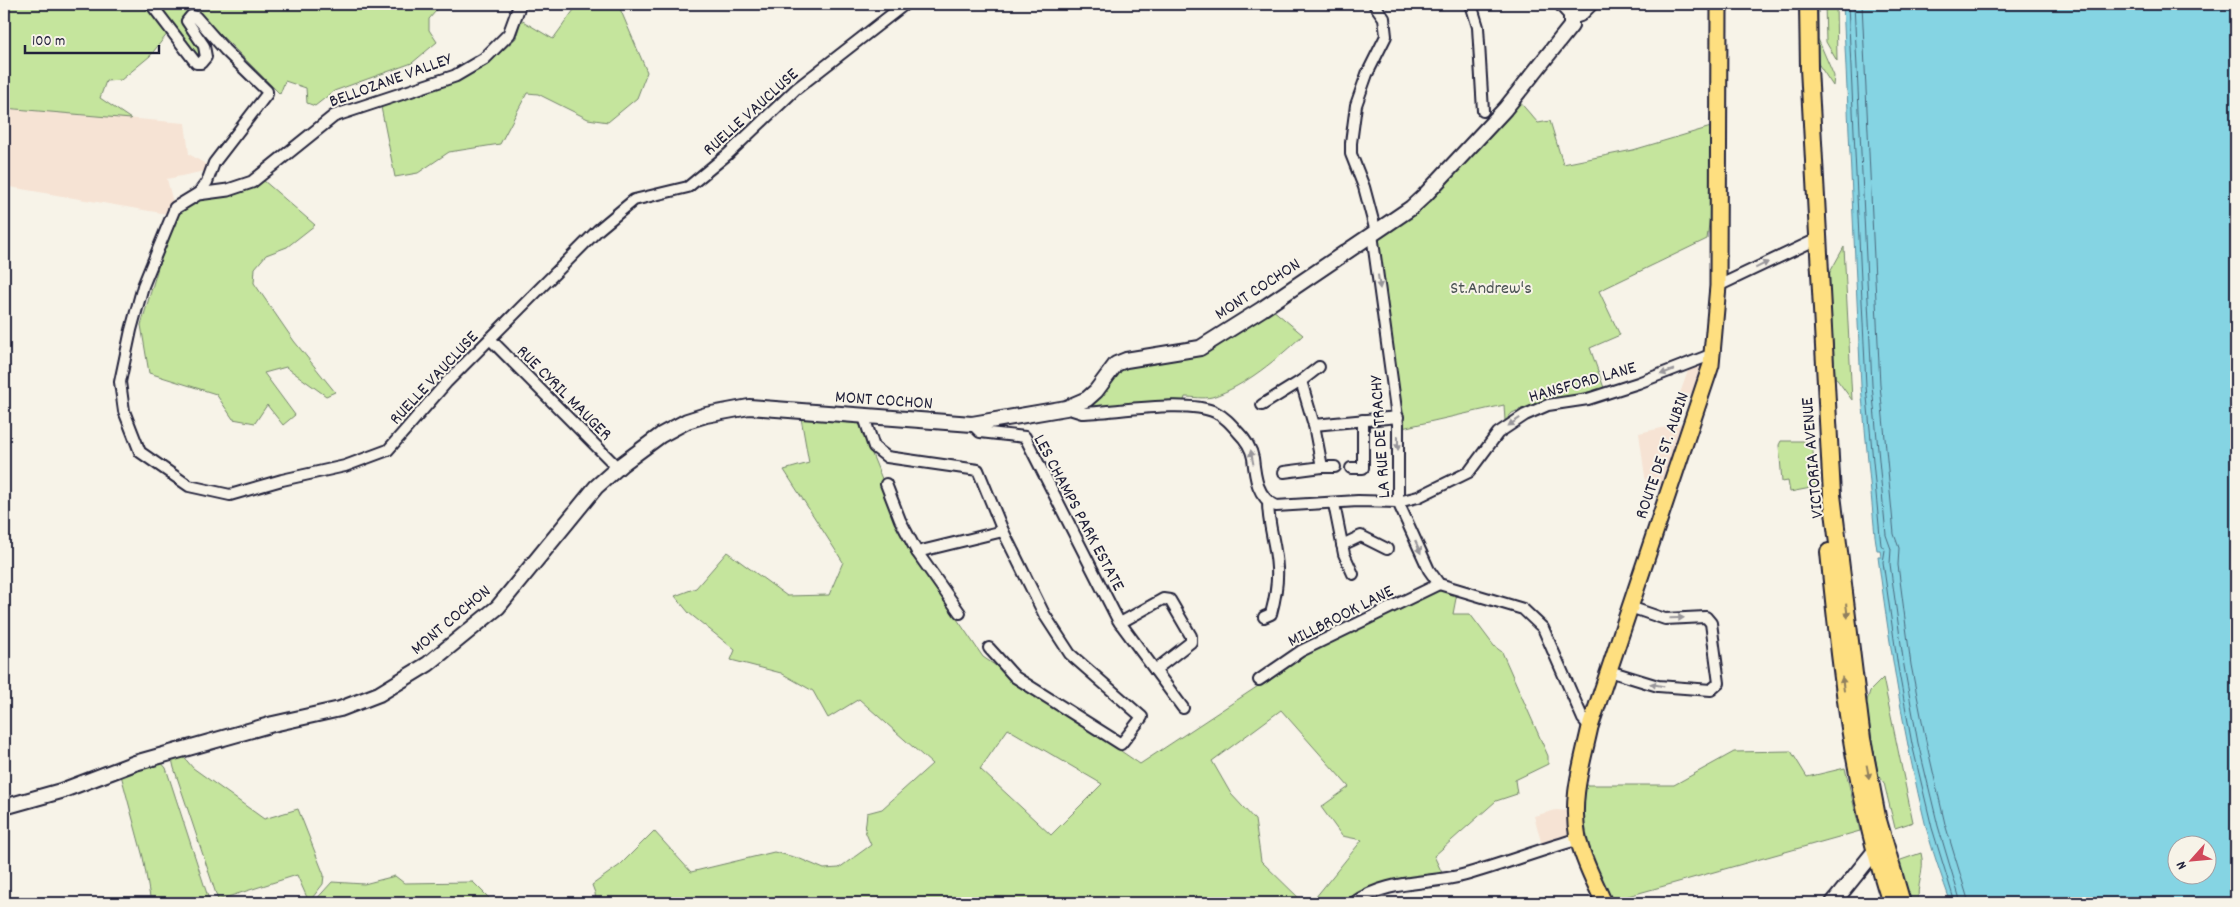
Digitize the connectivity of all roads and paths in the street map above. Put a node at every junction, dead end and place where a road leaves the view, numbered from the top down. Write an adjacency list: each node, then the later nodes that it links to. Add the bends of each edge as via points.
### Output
1 (151, 4): 13 (street, via 196,63 201,63 206,57 204,46 187,21 191,16 196,17 267,91 214,163)
2 (520, 4): 13 (street, BELLOZANE VALLEY, via 509,34 484,60 455,76 334,116 252,182 228,190)
3 (905, 4): 18 (street, RUELLE VAUCLUSE, via 796,90 688,187 634,200 598,230)
4 (1374, 4): 15 (street, via 1384,18 1386,36 1366,74 1356,105 1350,143)
5 (1471, 4): 12 (street, via 1478,27)
6 (1559, 4): 11 (street)
7 (1590, 4): 11 (main road, MONT COCHON)
8 (1719, 4): 17 (main road, ROUTE DE ST. AUBIN)
9 (1800, 4): 16 (highway, VICTORIA AVENUE)
10 (1808, 4): 56 (highway, VICTORIA AVENUE, one-way to 56, via 1832,495)
11 (1572, 17): 15 (main road, MONT COCHON, via 1571,26 1504,109 1425,196)
12 (1483, 111)
13 (198, 194): 14 (street, BELLOZANE VALLEY)
14 (175, 208): 18 (street, RUELLE VAUCLUSE, via 143,286 120,382 124,411 140,452 189,486 230,495 345,466 388,450 447,382)
15 (1374, 233): 23 (main road, MONT COCHON, via 1200,348 1116,364 1087,399); 25 (street, LA RUE DE TRACHY, one-way to 25)
16 (1811, 242): 17 (street, one-way to 16); 56 (highway, VICTORIA AVENUE, one-way to 16, via 1854,761 1838,640 1822,487)
17 (1718, 286): 19 (main road, ROUTE DE ST. AUBIN)
18 (490, 339): 29 (street, RUE CYRIL MAUGER)
19 (1713, 354): 36 (street, HANSFORD LANE, one-way to 36, via 1638,383 1588,399 1548,405 1525,415 1498,433 1469,472 1418,497); 44 (main road, ROUTE DE ST. AUBIN)
20 (1319, 368): 21 (street)
21 (1301, 381): 22 (street); 28 (street)
22 (1262, 405)
23 (1066, 408): 27 (main road, MONT COCHON); 35 (street, one-way to 23, via 1256,485 1252,452 1246,440 1226,418 1213,411 1184,406 1082,413)
24 (864, 417): 27 (main road, MONT COCHON); 29 (main road, MONT COCHON, via 749,408 730,410 687,421 661,435); 38 (street, via 874,447 887,456 978,470)
25 (1398, 417): 26 (street); 36 (street, LA RUE DE TRACHY, one-way to 36)
26 (1363, 420): 28 (street); 32 (street, via 1363,468)
27 (972, 424): 47 (street, LES CHAMPS PARK ESTATE, via 980,432 1025,436)
28 (1314, 424): 30 (street)
29 (618, 467): 54 (main road, MONT COCHON, via 574,513 498,607 428,664 379,694 340,709 134,763 61,791)
30 (1322, 467): 31 (street); 33 (street)
31 (1335, 467)
32 (1351, 468)
33 (1284, 472)
34 (886, 484): 41 (street)
35 (1268, 502): 37 (street, HANSFORD LANE, via 1276,506); 46 (street, via 1268,524 1277,568 1271,614)
36 (1398, 502): 37 (street, HANSFORD LANE); 43 (street, LA RUE DE TRACHY, one-way to 43, via 1429,570)
37 (1334, 504): 39 (street)
38 (1003, 531): 41 (street); 48 (street, via 1044,614 1070,654 1142,717 1121,744 1015,676)
39 (1342, 545): 40 (street, via 1361,536); 42 (street)
40 (1387, 549)
41 (917, 552): 45 (street)
42 (1353, 574)
43 (1439, 584): 51 (street, MILLBROOK LANE, via 1301,651); 53 (street, via 1523,609 1542,628)
44 (1630, 607): 50 (main road, ROUTE DE ST. AUBIN); 50 (street, one-way to 50, via 1665,619 1706,617 1711,623 1719,683 1711,690 1658,686)
45 (960, 613)
46 (1264, 617)
47 (1120, 623): 49 (street, LES CHAMPS PARK ESTATE); 49 (street, via 1163,599 1170,600 1191,636 1191,642)
48 (989, 648)
49 (1155, 670): 52 (street, LES CHAMPS PARK ESTATE)
50 (1609, 671): 53 (main road, ROUTE DE ST. AUBIN)
51 (1258, 680)
52 (1183, 708)
53 (1590, 727): 55 (main road, ROUTE DE ST. AUBIN, via 1577,783)
54 (4, 807)
55 (1578, 839): 57 (street, via 1451,878 1401,883); 58 (main road, ROUTE DE ST. AUBIN)
56 (1879, 848): 59 (main road); 60 (highway, VICTORIA AVENUE); 61 (highway, VICTORIA AVENUE)
57 (1354, 903)
58 (1604, 903)
59 (1833, 903)
60 (1890, 903)
61 (1902, 903)

